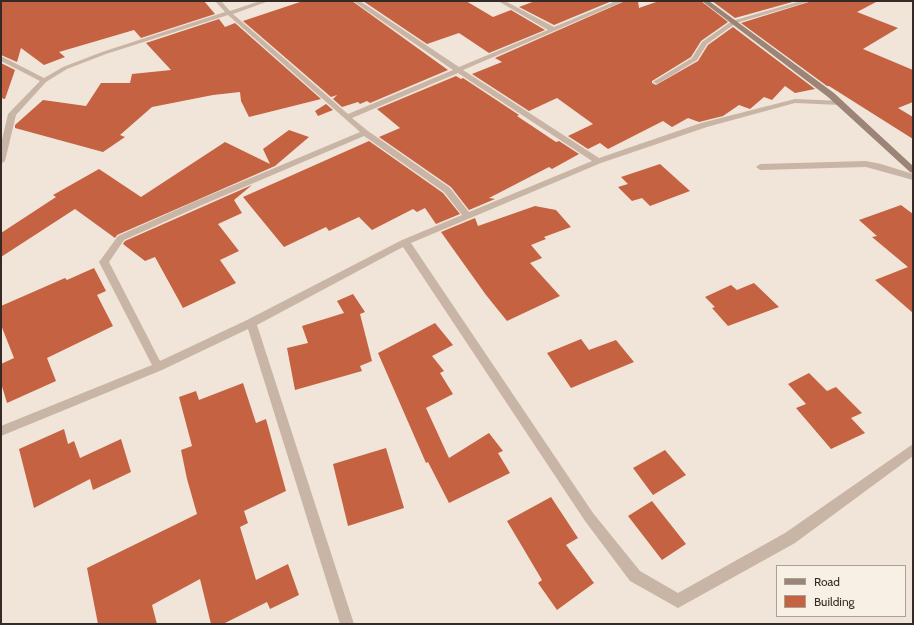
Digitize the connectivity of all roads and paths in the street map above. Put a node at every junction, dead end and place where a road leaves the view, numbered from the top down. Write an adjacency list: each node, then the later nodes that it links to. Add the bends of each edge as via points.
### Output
1 (218, 1): 8 (street)
2 (266, 1): 8 (street)
3 (356, 1): 12 (street)
4 (502, 1): 10 (street)
5 (621, 1): 10 (street)
6 (706, 1): 9 (street)
7 (808, 1): 9 (street)
8 (229, 13): 13 (street, via 104,53 65,68); 16 (street)
9 (734, 22): 14 (street, via 704,43 695,59); 15 (street)
10 (554, 30): 12 (street)
11 (1, 58): 13 (street)
12 (458, 70): 16 (street); 19 (street)
13 (44, 81): 18 (street, via 12,114)
14 (657, 82)
15 (840, 103): 19 (street, via 795,101 704,125); 21 (street)
16 (348, 117): 17 (street)
17 (365, 133): 23 (street, via 448,190); 26 (street, via 121,238 104,262)
18 (1, 161)
19 (598, 162): 23 (street)
20 (760, 167): 22 (street, via 866,164)
21 (913, 170)
22 (913, 177)
23 (468, 216): 24 (street)
24 (405, 242): 25 (street); 28 (street, via 589,517 635,576 678,601 790,538)
25 (251, 323): 26 (street); 29 (street)
26 (158, 366): 27 (street)
27 (1, 432)
28 (913, 449)
29 (347, 624)

